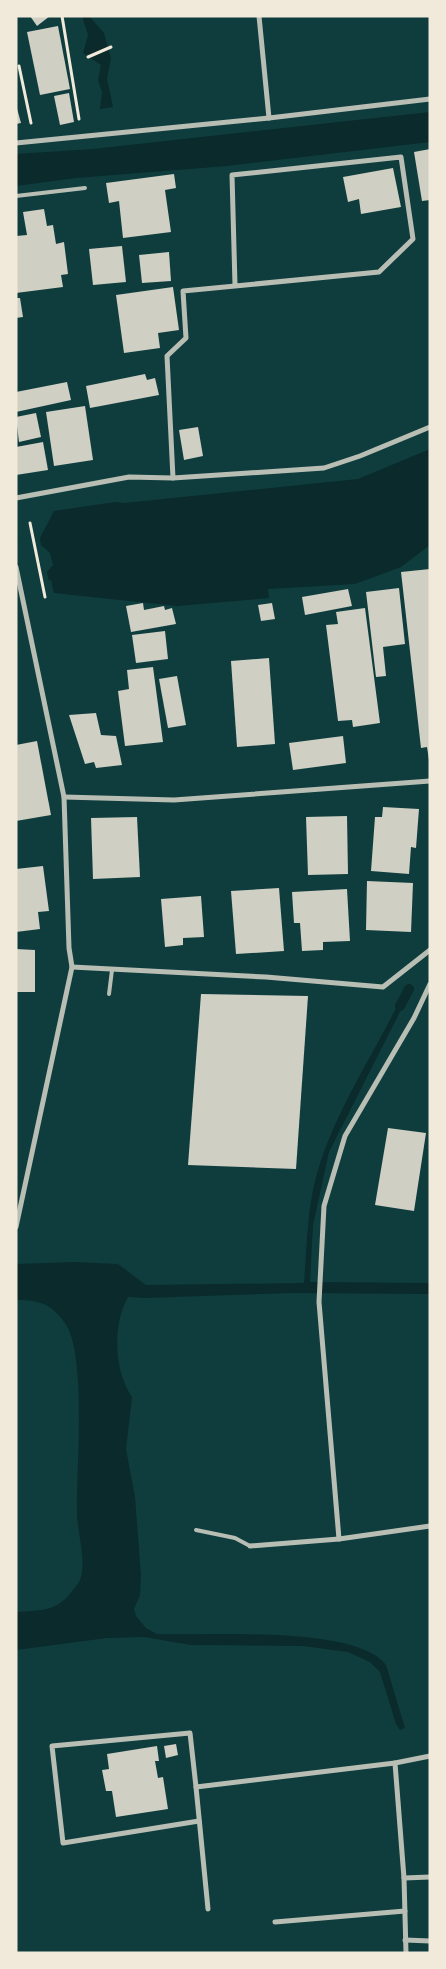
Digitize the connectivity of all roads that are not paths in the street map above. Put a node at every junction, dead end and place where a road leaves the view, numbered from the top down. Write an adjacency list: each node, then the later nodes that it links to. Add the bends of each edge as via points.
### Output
1 (258, 16): 3 (street)
2 (430, 99): 3 (street)
3 (269, 118): 4 (street)
4 (16, 143)
5 (85, 188): 6 (lane)
6 (16, 196)
7 (235, 285): 7 (street, via 379,272 413,238 402,158 232,175); 9 (street, via 183,291 186,338 167,356)
8 (430, 427): 9 (street, via 324,468)
9 (173, 478): 10 (street, via 129,477)
10 (16, 498)
11 (16, 566): 13 (street)
12 (430, 781): 13 (street, via 174,800)
13 (64, 797): 15 (street)
14 (430, 950): 16 (street, via 384,987 266,976)
15 (72, 967): 16 (street); 19 (street)
16 (112, 970): 18 (lane)
17 (430, 984): 22 (street, via 414,1018 345,1136 324,1206 319,1302)
18 (109, 994)
19 (16, 1227)
20 (430, 1526): 22 (street)
21 (196, 1530): 23 (lane, via 235,1538)
22 (339, 1539): 23 (street)
23 (250, 1546)
24 (430, 1756): 25 (street)
25 (395, 1763): 26 (street); 29 (street)
26 (196, 1787): 27 (street); 27 (street, via 190,1732 52,1746 63,1843)
27 (199, 1821): 30 (street)
28 (430, 1877): 29 (street)
29 (404, 1878): 31 (street)
30 (208, 1909)
31 (405, 1911): 32 (street); 33 (street)
32 (275, 1922)
33 (405, 1940): 34 (street); 35 (street)
34 (430, 1942)
35 (406, 1953)

